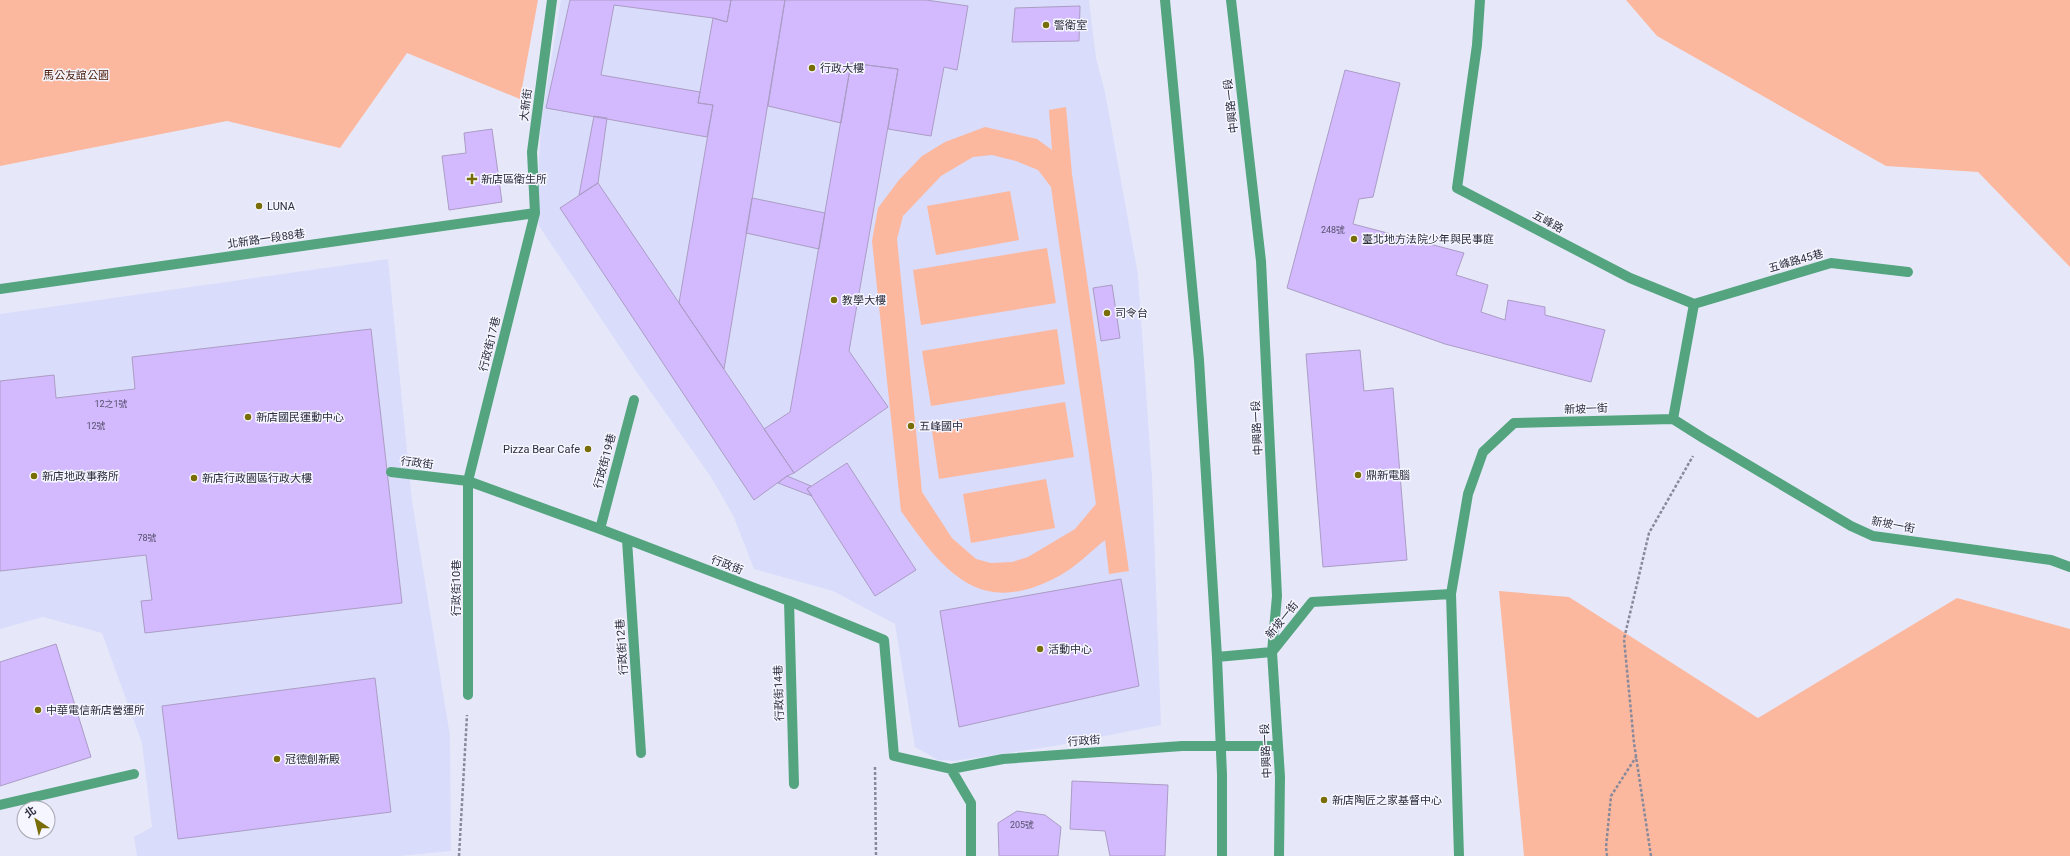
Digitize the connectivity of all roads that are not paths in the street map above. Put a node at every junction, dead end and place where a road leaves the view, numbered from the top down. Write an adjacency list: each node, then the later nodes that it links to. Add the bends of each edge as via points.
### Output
1 (552, 0): 5 (street, 大新街, via 532,152)
2 (1165, 0): 19 (street, via 1199,360)
3 (1231, 0): 18 (street, 中興路一段, via 1261,261 1277,596)
4 (1480, 0): 8 (street, 五峰路, via 1477,45 1457,188 1630,278)
5 (535, 213): 7 (street, 北新路一段88巷); 12 (street, 行政街17巷)
6 (1908, 272): 8 (street, 五峰路45巷, via 1831,263)
7 (0, 289)
8 (1694, 304): 10 (street)
9 (634, 400): 13 (street, 行政街19巷)
10 (1673, 419): 15 (street, 新坡一街, via 1851,526 1873,536 2050,560); 16 (street, 新坡一街, via 1514,423 1483,452 1468,494)
11 (391, 472): 12 (street, 行政街)
12 (468, 481): 13 (street, 行政街); 20 (street, 行政街10巷)
13 (600, 529): 14 (street, 行政街)
14 (628, 540): 17 (street, 行政街); 23 (street, 行政街12巷)
15 (2070, 567)
16 (1451, 594): 18 (street, 新坡一街, via 1312,602); 31 (street)
17 (789, 601): 24 (street, 行政街, via 884,640 894,756); 26 (street, 行政街14巷)
18 (1272, 652): 19 (street, 新坡一街); 22 (street, 中興路一段)
19 (1217, 657): 21 (street)
20 (468, 695)
21 (1220, 746): 22 (street, 行政街); 24 (street, 行政街, via 1182,746 1003,759); 29 (street)
22 (1278, 746): 30 (street, 中興路一段)
23 (641, 753)
24 (951, 769): 28 (street, via 971,802)
25 (134, 774): 27 (street)
26 (794, 784)
27 (0, 805)
28 (971, 856)
29 (1222, 856)
30 (1279, 856)
31 (1459, 856)

